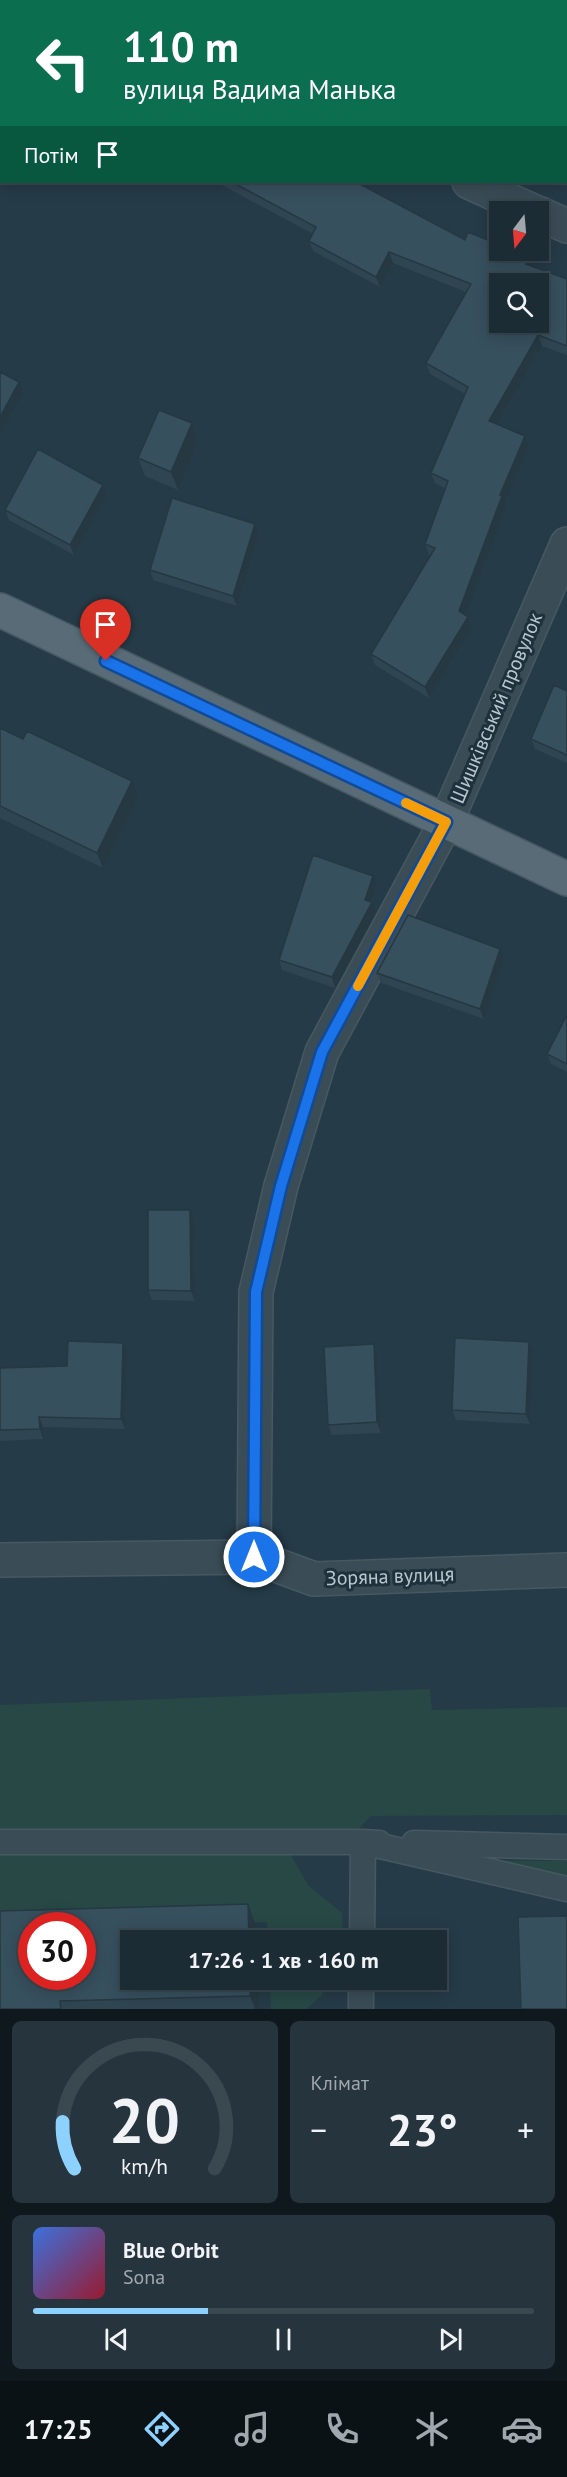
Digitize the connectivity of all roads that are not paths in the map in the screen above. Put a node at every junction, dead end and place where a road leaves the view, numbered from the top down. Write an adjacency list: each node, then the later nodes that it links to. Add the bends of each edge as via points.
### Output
1 (471, 183): 2 (street)
2 (512, 201)
3 (549, 218): 4 (street)
4 (567, 226)
5 (567, 544): 7 (street, Шишківський провулок)
6 (0, 610): 7 (main road)
7 (446, 822): 8 (main road); 9 (street, Шишківський провулок, via 322,1052 281,1186 256,1292)
8 (567, 879)
9 (254, 1557): 10 (street, Зоряна вулиця); 11 (street, Зоряна вулиця, via 314,1579)
10 (0, 1560)
11 (567, 1570)
12 (0, 1842): 13 (lane)
13 (363, 1842): 14 (lane); 15 (lane); 16 (lane)
14 (567, 1847)
15 (567, 1889)
16 (362, 1930)
17 (361, 1990): 18 (lane)
18 (360, 2009)

